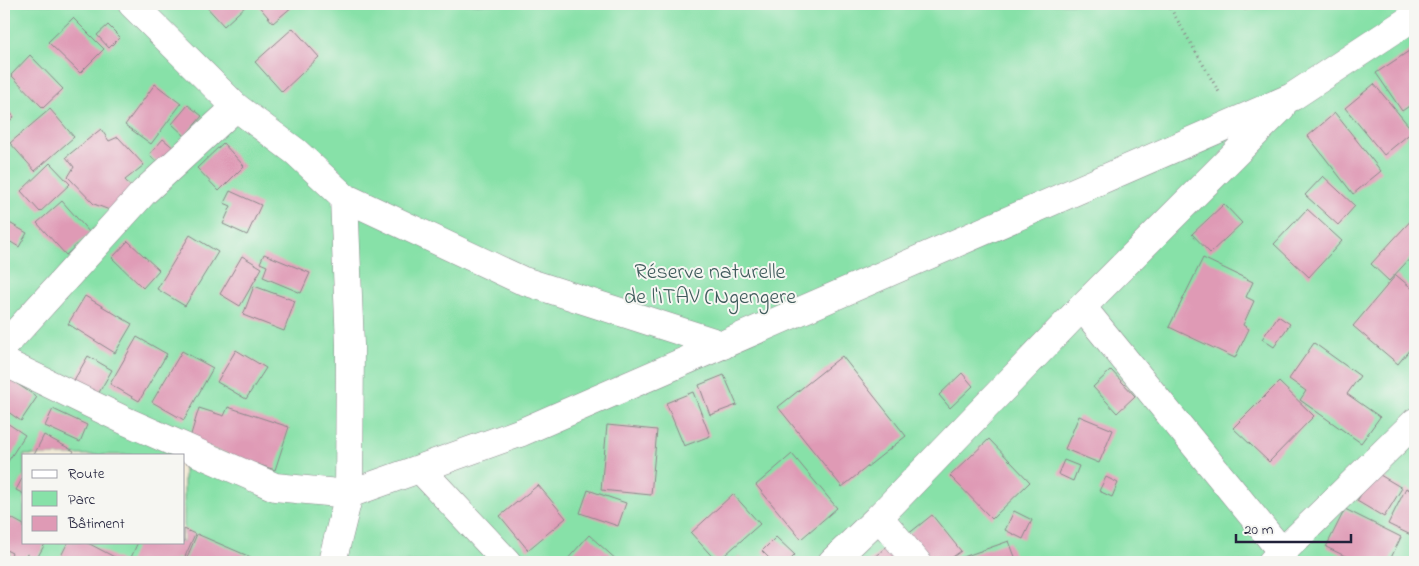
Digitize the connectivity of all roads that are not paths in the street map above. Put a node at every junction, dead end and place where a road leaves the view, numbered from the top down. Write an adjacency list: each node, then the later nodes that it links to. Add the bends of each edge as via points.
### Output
1 (132, 4): 4 (street)
2 (1415, 16): 3 (street)
3 (1292, 97): 6 (street); 7 (street)
4 (236, 107): 5 (street, via 296,152); 8 (street, via 144,192)
5 (344, 197): 7 (street, via 521,280); 12 (street, via 350,345)
6 (1082, 308): 13 (street); 14 (street)
7 (723, 345): 11 (street, via 522,432)
8 (4, 346)
9 (4, 362): 12 (street, via 274,487)
10 (1415, 422): 14 (street)
11 (420, 469): 12 (street); 16 (street)
12 (349, 494): 15 (street)
13 (879, 517): 17 (street); 18 (street)
14 (1277, 557)
15 (332, 562)
16 (507, 562)
17 (832, 562)
18 (916, 562)

